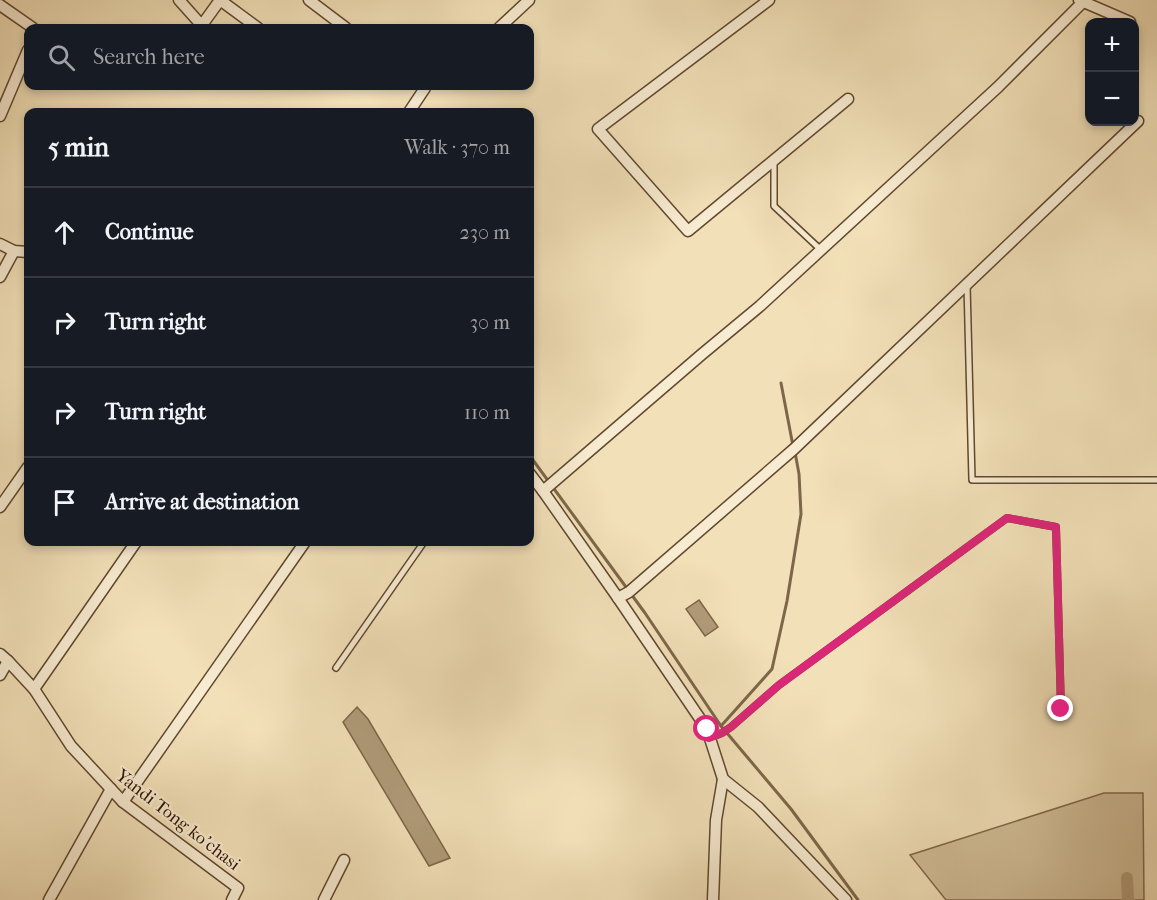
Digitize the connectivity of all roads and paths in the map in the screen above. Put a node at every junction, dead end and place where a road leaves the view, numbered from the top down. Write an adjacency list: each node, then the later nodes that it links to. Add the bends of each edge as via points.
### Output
1 (179, 0): 9 (street)
2 (309, 0): 12 (street)
3 (529, 0): 13 (street)
4 (769, 0): 20 (street, via 598,129 688,231)
5 (1081, 1): 7 (street); 22 (street, via 998,87)
6 (0, 5): 8 (street)
7 (1121, 18)
8 (27, 24)
9 (200, 24)
10 (205, 24): 11 (street, via 220,0)
11 (253, 24)
12 (341, 24)
13 (503, 24)
14 (24, 59): 18 (street)
15 (423, 90): 17 (street)
16 (848, 99): 20 (street)
17 (411, 108)
18 (0, 116)
19 (1133, 126): 26 (street)
20 (774, 159): 22 (lane, via 774,206)
21 (0, 244): 23 (street)
22 (821, 250): 30 (street)
23 (14, 251): 24 (street); 25 (street)
24 (24, 252)
25 (0, 277)
26 (967, 284): 29 (lane, via 972,480); 35 (street, via 794,449)
27 (24, 473): 31 (street)
28 (534, 477): 30 (street)
29 (1157, 480)
30 (548, 487): 35 (street)
31 (0, 507)
32 (133, 546): 39 (street)
33 (301, 546): 44 (street)
34 (421, 546): 37 (lane)
35 (618, 598): 41 (street, via 707,729)
36 (4, 657): 38 (street); 39 (street, Yandi Tong ko'chasi)
37 (336, 668)
38 (0, 675)
39 (34, 689): 43 (street, Yandi Tong ko'chasi, via 71,746)
40 (1061, 709): 41 (lane, via 1056,527 1007,518 779,685 731,727)
41 (709, 738): 42 (street)
42 (723, 779): 49 (street, via 716,820); 50 (street, via 758,807)
43 (111, 789): 44 (street, Yandi Tong ko'chasi); 46 (street)
44 (123, 802): 47 (street, Yandi Tong ko'chasi, via 238,888)
45 (344, 860): 48 (street)
46 (49, 900)
47 (232, 900)
48 (324, 900)
49 (713, 900)
50 (846, 900)

